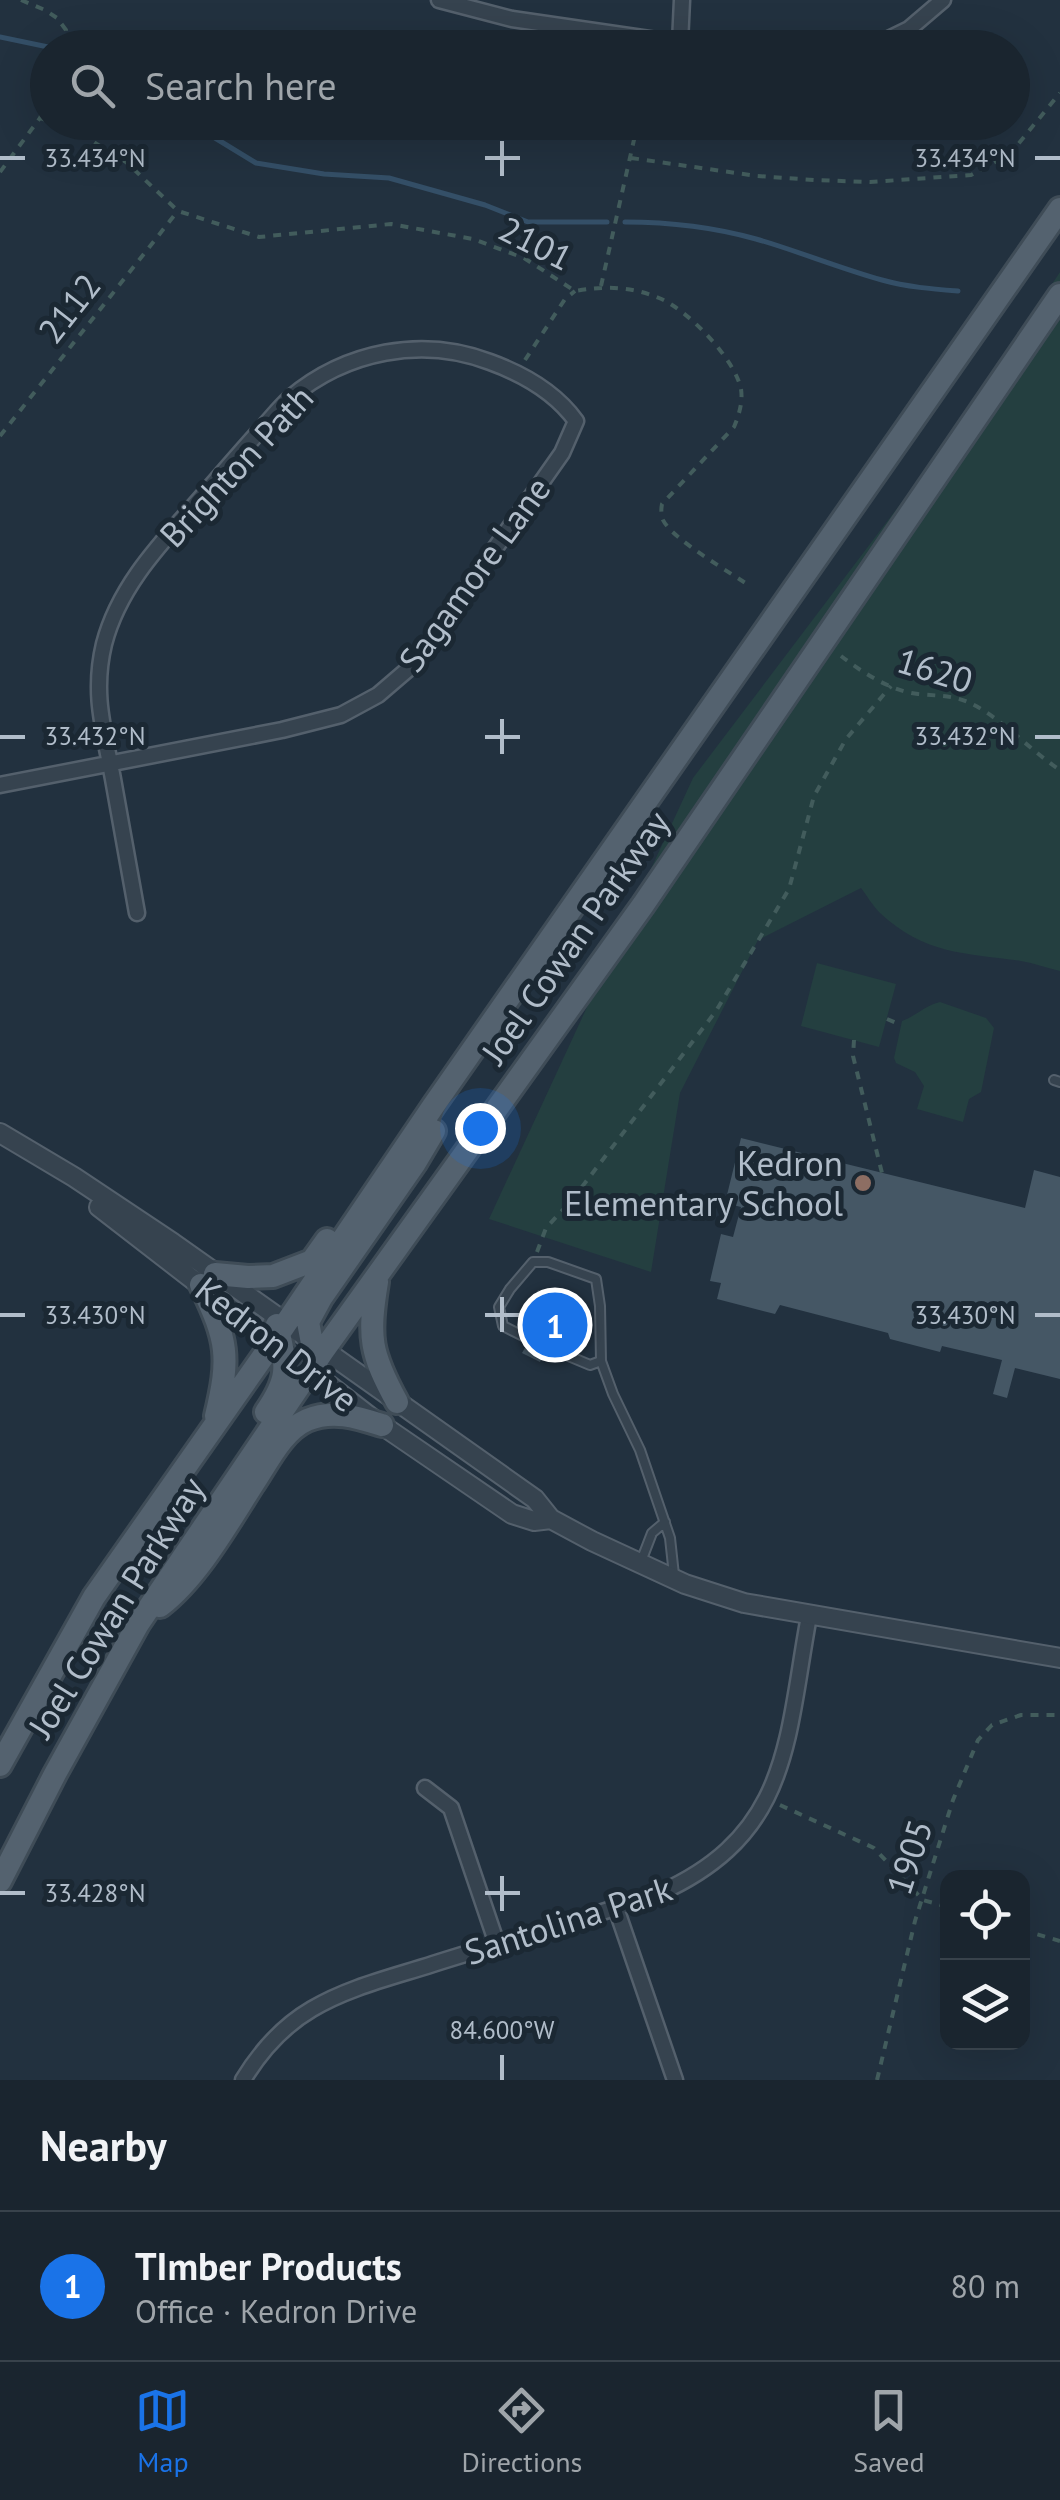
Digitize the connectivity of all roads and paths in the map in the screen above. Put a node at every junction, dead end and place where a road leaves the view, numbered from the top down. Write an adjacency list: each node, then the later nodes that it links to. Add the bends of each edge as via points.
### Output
1 (21, 0): 5 (path)
2 (439, 0): 6 (street)
3 (682, 0): 7 (street)
4 (943, 0): 8 (street)
5 (66, 30)
6 (589, 30)
7 (681, 30)
8 (907, 30)
9 (1060, 92): 10 (path)
10 (1030, 129)
11 (30, 132): 16 (path)
12 (90, 140): 18 (path, via 126,162)
13 (634, 140): 15 (path)
14 (1021, 140): 15 (path, via 1010,154 971,175 870,182 757,176)
15 (631, 158): 19 (path)
16 (0, 172)
17 (1060, 210): 35 (main road, Joel Cowan Parkway)
18 (178, 211): 20 (path, 2101, via 259,237 391,224 472,240 524,258); 24 (path, 2112)
19 (602, 286): 20 (path, 2101); 25 (path, 2101, via 662,299 687,315 734,371 741,390 734,427 662,504 661,514 685,542)
20 (575, 292): 22 (path)
21 (1060, 295): 40 (main road, Joel Cowan Parkway, via 643,905)
22 (517, 372): 23 (street, Brighton Path, via 563,403); 28 (street, Brighton Path, via 472,355 400,350 333,368 290,398 169,534 120,600 99,668)
23 (576, 421): 28 (street, Sagamore Lane, via 562,454 413,665 378,695 312,723)
24 (0, 436)
25 (750, 586)
26 (841, 656): 27 (path, 1620)
27 (892, 686): 29 (path, 1620, via 972,704); 39 (path, via 846,739 814,796 789,889 716,1012 546,1228)
28 (110, 763): 30 (street, Sagamore Lane); 31 (street, Brighton Path)
29 (1060, 770)
30 (0, 786)
31 (137, 913)
32 (886, 1019): 33 (path)
33 (901, 1025)
34 (854, 1040): 38 (path)
35 (455, 1076): 36 (main road, Joel Cowan Parkway); 45 (main road, via 415,1163 308,1322)
36 (434, 1105): 41 (main road, via 397,1139 312,1261 273,1276); 42 (main road, Joel Cowan Parkway)
37 (7, 1138): 41 (street, Kedron Drive)
38 (882, 1173)
39 (533, 1262): 43 (lane, via 500,1308 503,1326); 46 (lane, via 596,1280)
40 (378, 1274): 45 (main road, Joel Cowan Parkway); 47 (main road, via 372,1341)
41 (208, 1280): 42 (street, Kedron Drive); 42 (street, Kedron Drive); 49 (main road, via 226,1374)
42 (279, 1332): 45 (street, Kedron Drive); 45 (street, Kedron Drive); 49 (main road, Joel Cowan Parkway); 55 (main road, via 286,1366 279,1393 152,1585)
43 (529, 1339)
44 (548, 1347): 46 (lane, via 590,1365)
45 (316, 1361): 47 (street, Kedron Drive); 48 (street, Kedron Drive); 55 (main road, Joel Cowan Parkway)
46 (601, 1362): 51 (lane)
47 (397, 1402): 50 (street, Kedron Drive, via 535,1499)
48 (382, 1425): 50 (street, Kedron Drive, via 512,1514); 55 (main road, via 333,1414 306,1421 283,1438 178,1592)
49 (213, 1428): 58 (main road, Joel Cowan Parkway, via 94,1598)
50 (551, 1519): 52 (street, Kedron Drive)
51 (664, 1522): 52 (lane); 53 (lane)
52 (640, 1564): 53 (street, Kedron Drive)
53 (675, 1580): 54 (street, Kedron Drive)
54 (810, 1616): 56 (street, Kedron Drive); 60 (street, Santolina Park, via 787,1742)
55 (138, 1624): 61 (main road, Joel Cowan Parkway)
56 (1055, 1653)
57 (1060, 1715): 62 (path, 1905, via 1020,1715 978,1740)
58 (0, 1766)
59 (425, 1788): 67 (street, via 451,1808)
60 (767, 1799): 62 (path, via 874,1848); 64 (street, Santolina Park, via 735,1845 709,1867)
61 (0, 1882)
62 (923, 1900): 63 (path); 70 (path, 1905)
63 (940, 1905)
64 (616, 1908): 67 (street, Santolina Park); 69 (street)
65 (1030, 1932): 66 (path)
66 (1060, 1941)
67 (497, 1944): 68 (street, Santolina Park, via 312,2009 288,2026)
68 (244, 2080)
69 (674, 2080)
70 (877, 2080)

